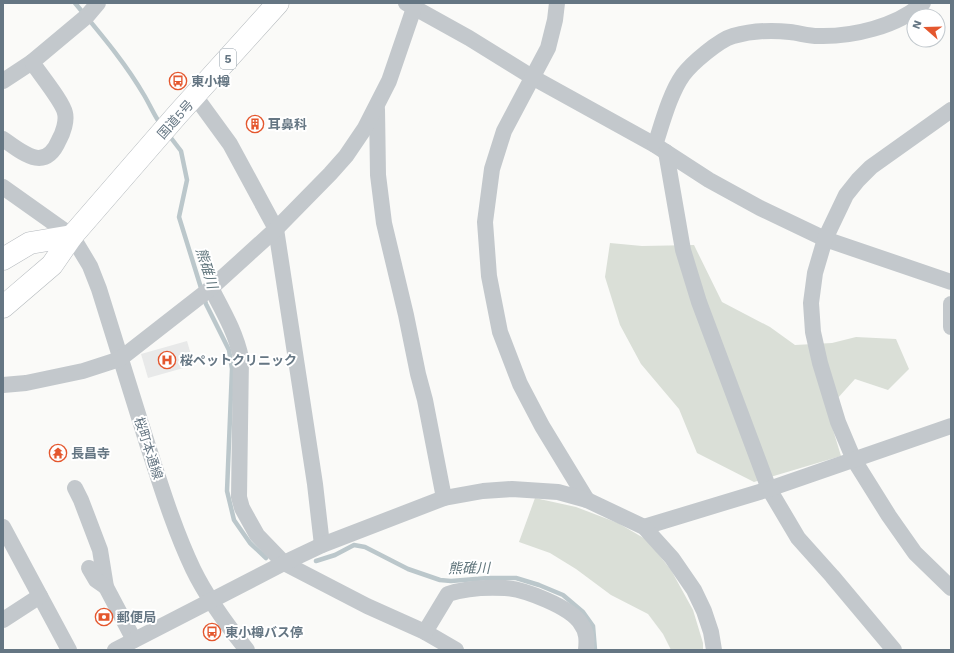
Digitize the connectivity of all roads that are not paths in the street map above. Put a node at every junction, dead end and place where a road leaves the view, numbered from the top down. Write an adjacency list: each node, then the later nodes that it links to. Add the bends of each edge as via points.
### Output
1 (98, 3): 6 (street, via 87,16)
2 (278, 3): 9 (highway, 国道5号 / 5)
3 (556, 3): 7 (street, via 548,48)
4 (923, 3): 13 (street, via 901,18 847,35 754,32 732,36 709,50 683,75 668,103)
5 (410, 5): 7 (street); 10 (street, via 389,81)
6 (32, 62): 8 (street); 12 (street, via 66,114 62,135 50,154 39,159 28,156)
7 (532, 77): 13 (street); 31 (street, via 504,130 492,169 485,222 489,276 500,332 520,384)
8 (3, 81)
9 (195, 96): 15 (street, via 230,144); 16 (highway, 国道5号 / 5)
10 (377, 106): 15 (street, via 346,156); 30 (street, via 378,175 384,223 425,400)
11 (951, 110): 17 (street, via 871,167 858,180 846,195)
12 (3, 139)
13 (660, 148): 17 (street, via 709,180); 29 (street, via 694,287)
14 (3, 187): 16 (street)
15 (276, 229): 20 (street); 34 (street)
16 (72, 236): 18 (highway, via 30,243); 22 (highway, 国道5号 / 5, via 52,265); 24 (street, 桜町本通線, via 90,266 99,289)
17 (825, 239): 19 (street); 27 (street, via 815,273 811,303 813,332 838,422)
18 (3, 259)
19 (951, 282)
20 (211, 288): 24 (street); 35 (street, via 234,333 241,358 238,497 257,535)
21 (951, 304): 23 (street)
22 (3, 307)
23 (951, 327)
24 (120, 359): 25 (street, via 83,371); 40 (street, 桜町本通線, via 173,521 194,570)
25 (3, 385)
26 (951, 426): 27 (street)
27 (854, 460): 29 (street); 38 (street, via 915,553)
28 (75, 488): 37 (street, via 100,550)
29 (768, 489): 32 (street); 50 (street, via 798,538)
30 (444, 498): 31 (street, via 512,489 558,492); 34 (street)
31 (587, 500): 32 (street)
32 (644, 527): 49 (street, via 672,558 694,590 711,632)
33 (4, 530): 39 (street)
34 (322, 545): 35 (street)
35 (284, 563): 40 (street); 42 (street, via 367,606)
36 (89, 568): 37 (street, via 96,580)
37 (106, 587): 43 (street)
38 (951, 588)
39 (40, 596): 41 (street); 44 (street)
40 (211, 601): 43 (street); 46 (street, 桜町本通線)
41 (3, 620)
42 (425, 632): 47 (street); 48 (street, via 448,594 463,589 506,588 530,593 556,605 581,622 586,635)
43 (134, 640): 45 (street)
44 (69, 650)
45 (115, 650)
46 (247, 650)
47 (456, 650)
48 (586, 650)
49 (714, 650)
50 (894, 650)

